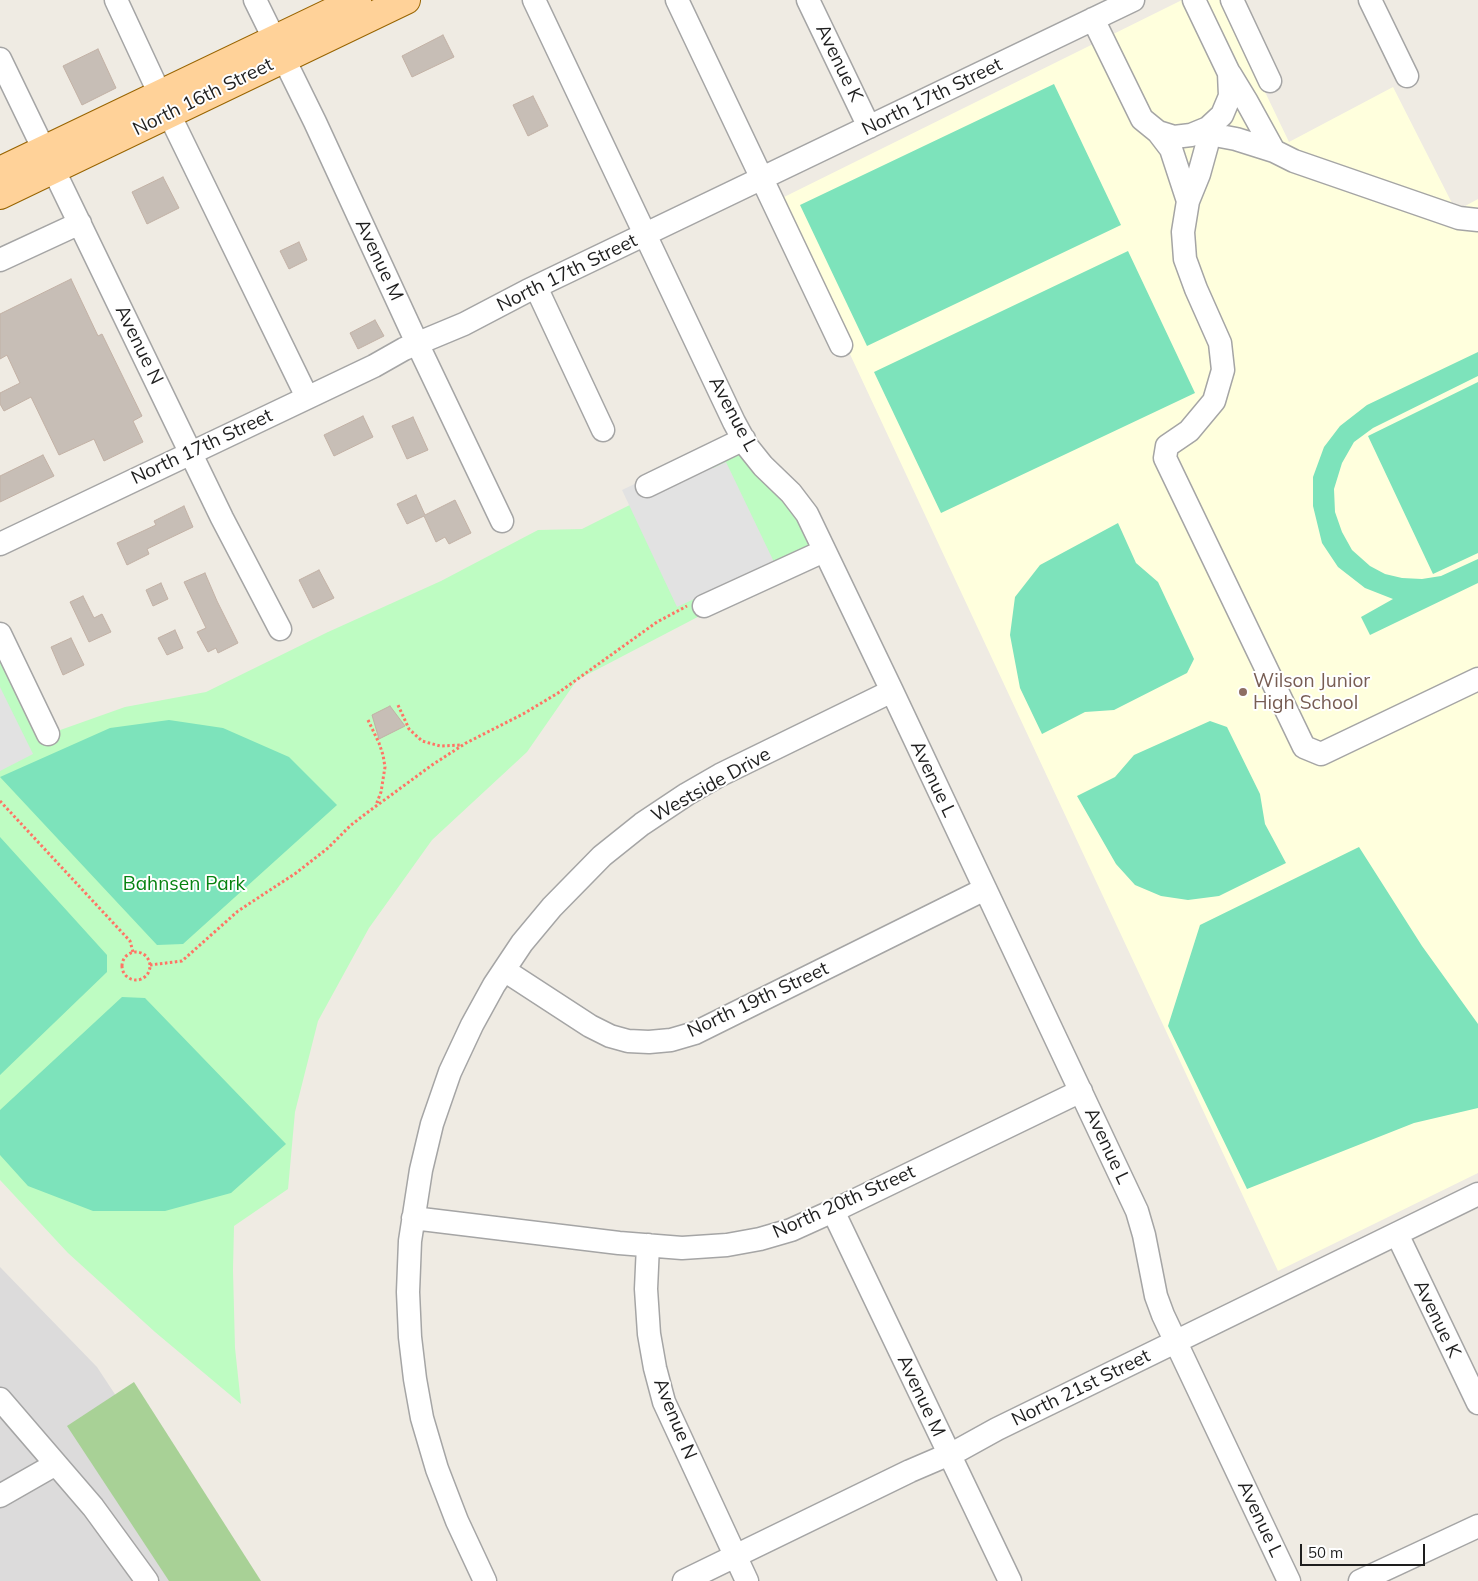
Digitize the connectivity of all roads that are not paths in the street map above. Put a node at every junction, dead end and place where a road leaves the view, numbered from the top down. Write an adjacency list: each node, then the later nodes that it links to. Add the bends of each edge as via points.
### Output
1 (116, 0): 18 (street)
2 (255, 0): 13 (street, Avenue M)
3 (357, 0): 13 (main road, North 16th Street)
4 (534, 0): 30 (street, Avenue L)
5 (677, 0): 25 (street)
6 (808, 0): 19 (street, Avenue K)
7 (1134, 0): 12 (street, North 17th Street)
8 (1194, 0): 15 (street)
9 (1232, 0): 17 (street)
10 (1370, 0): 16 (street)
11 (402, 1): 13 (main road, North 16th Street)
12 (1094, 12): 19 (street, North 17th Street); 21 (street, via 1142,119)
13 (279, 49): 18 (main road, North 16th Street); 33 (street, Avenue M)
14 (0, 59): 23 (street, Avenue N)
15 (1229, 73): 20 (street, via 1230,96 1222,116); 22 (street)
16 (1407, 76)
17 (1270, 81)
18 (165, 104): 23 (main road, North 16th Street); 35 (street)
19 (869, 127): 25 (street, North 17th Street)
20 (1208, 128): 21 (street, via 1192,135 1174,137); 22 (street, via 1220,136); 27 (street, via 1207,145)
21 (1158, 132): 27 (street, via 1171,149)
22 (1274, 151): 28 (street, via 1294,161 1459,218)
23 (49, 160): 24 (main road, North 16th Street); 26 (main road, North 16th Street); 29 (street, Avenue N)
24 (0, 171)
25 (762, 179): 30 (street, North 17th Street); 34 (street)
26 (0, 195)
27 (1188, 202): 46 (street, via 1183,232 1185,259 1220,343 1223,370 1214,401 1189,430 1167,446 1165,458 1304,747 1321,754)
28 (1478, 220)
29 (80, 223): 31 (street); 38 (street, Avenue N)
30 (646, 235): 32 (street, North 17th Street); 37 (street, Avenue L)
31 (0, 260)
32 (536, 287): 33 (street, North 17th Street, via 464,324); 36 (street)
33 (417, 343): 35 (street, North 17th Street); 40 (street, Avenue M)
34 (841, 346)
35 (307, 397): 38 (street, North 17th Street)
36 (603, 430)
37 (744, 440): 39 (street); 42 (street, Avenue L, via 807,514)
38 (191, 452): 41 (street, North 17th Street); 44 (street, Avenue N)
39 (647, 486)
40 (502, 521)
41 (0, 544)
42 (824, 551): 43 (street); 47 (street, Avenue L)
43 (698, 605)
44 (280, 630)
45 (0, 634): 48 (street)
46 (1478, 679)
47 (892, 691): 49 (street, Avenue L); 50 (street, Westside Drive, via 720,775 642,824 602,856 552,907)
48 (48, 734)
49 (985, 889): 50 (street, North 19th Street, via 695,1033 671,1040 649,1042 610,1036); 51 (street, Avenue L)
50 (504, 970): 54 (street, Westside Drive, via 472,1025 450,1072 420,1170)
51 (1081, 1091): 53 (street, North 20th Street); 57 (street, Avenue L, via 1137,1212 1156,1296)
52 (1478, 1194): 55 (street, North 21st Street)
53 (833, 1211): 56 (street, North 20th Street, via 791,1230 760,1239 682,1248); 60 (street, Avenue M)
54 (413, 1218): 56 (street, North 20th Street); 66 (street, Westside Drive, via 408,1292 412,1354 422,1418 440,1478)
55 (1397, 1234): 57 (street, North 21st Street); 59 (street, Avenue K)
56 (648, 1246): 64 (street, Avenue N, via 649,1334 664,1402)
57 (1176, 1341): 60 (street, North 21st Street); 70 (street, Avenue L)
58 (0, 1399): 61 (street)
59 (1478, 1403)
60 (949, 1454): 64 (street, North 21st Street); 69 (street, Avenue M)
61 (56, 1464): 62 (street); 65 (street, via 93,1507)
62 (0, 1496)
63 (1478, 1526): 71 (street)
64 (735, 1556): 67 (street, North 21st Street); 68 (street, Avenue N)
65 (147, 1581)
66 (485, 1581)
67 (684, 1581)
68 (747, 1581)
69 (1010, 1581)
70 (1289, 1581)
71 (1360, 1581)

